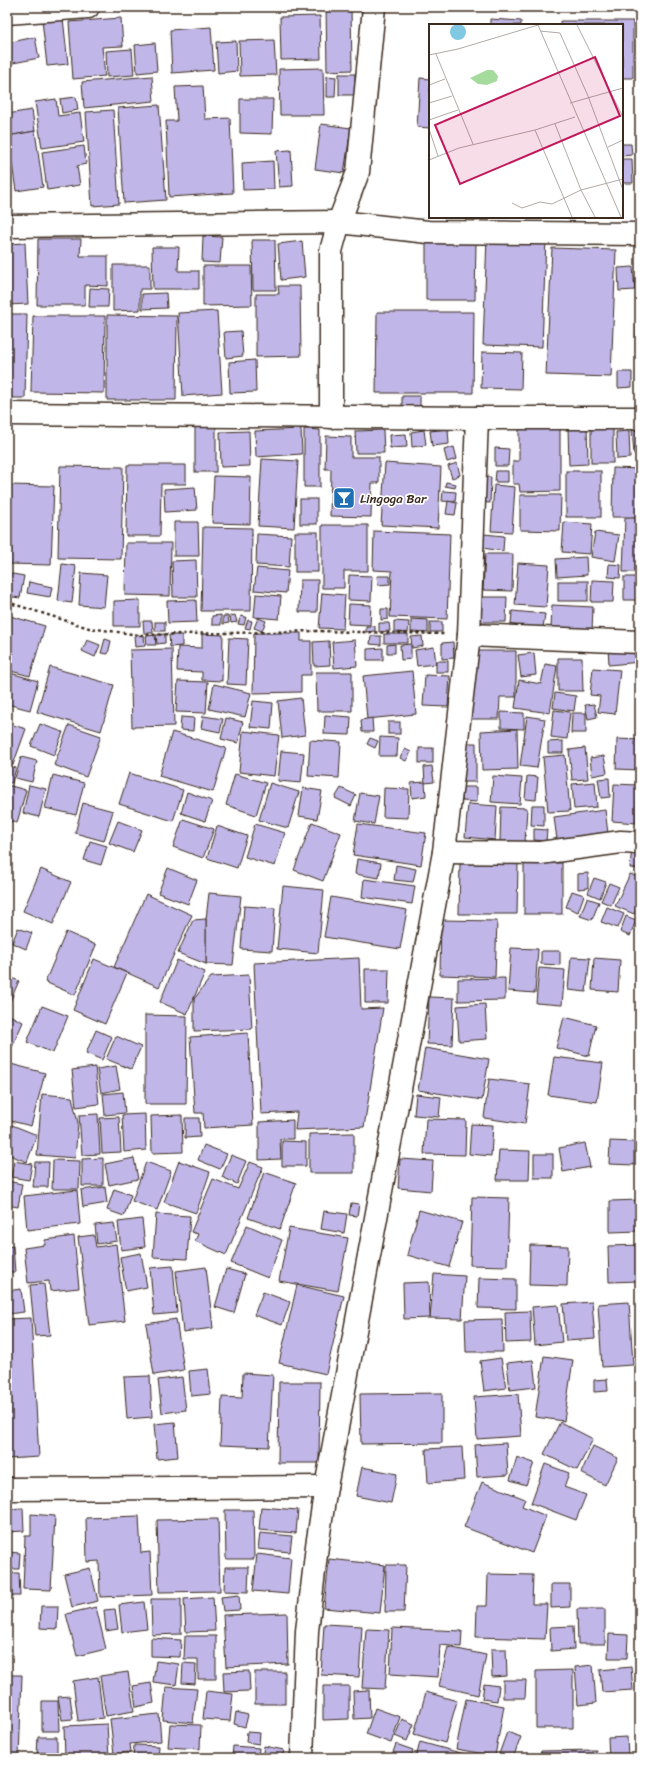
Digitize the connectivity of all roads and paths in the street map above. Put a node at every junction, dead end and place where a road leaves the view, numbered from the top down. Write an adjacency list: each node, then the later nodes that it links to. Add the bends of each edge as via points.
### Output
1 (88, 7): 3 (street)
2 (374, 7): 4 (street, via 358,172)
3 (7, 13)
4 (339, 222): 5 (street); 6 (street, via 428,232); 8 (street, via 331,251)
5 (7, 226)
6 (640, 234)
7 (7, 414): 8 (street)
8 (330, 417): 9 (street)
9 (477, 418): 10 (street); 12 (street)
10 (640, 418)
11 (7, 602): 12 (path, via 89,628 139,634 317,631)
12 (469, 635): 13 (street); 15 (street)
13 (640, 642)
14 (640, 844): 15 (street, via 621,842 540,853)
15 (444, 852): 16 (street)
16 (326, 1486): 17 (street); 18 (street, via 307,1631)
17 (7, 1489)
18 (302, 1758)

